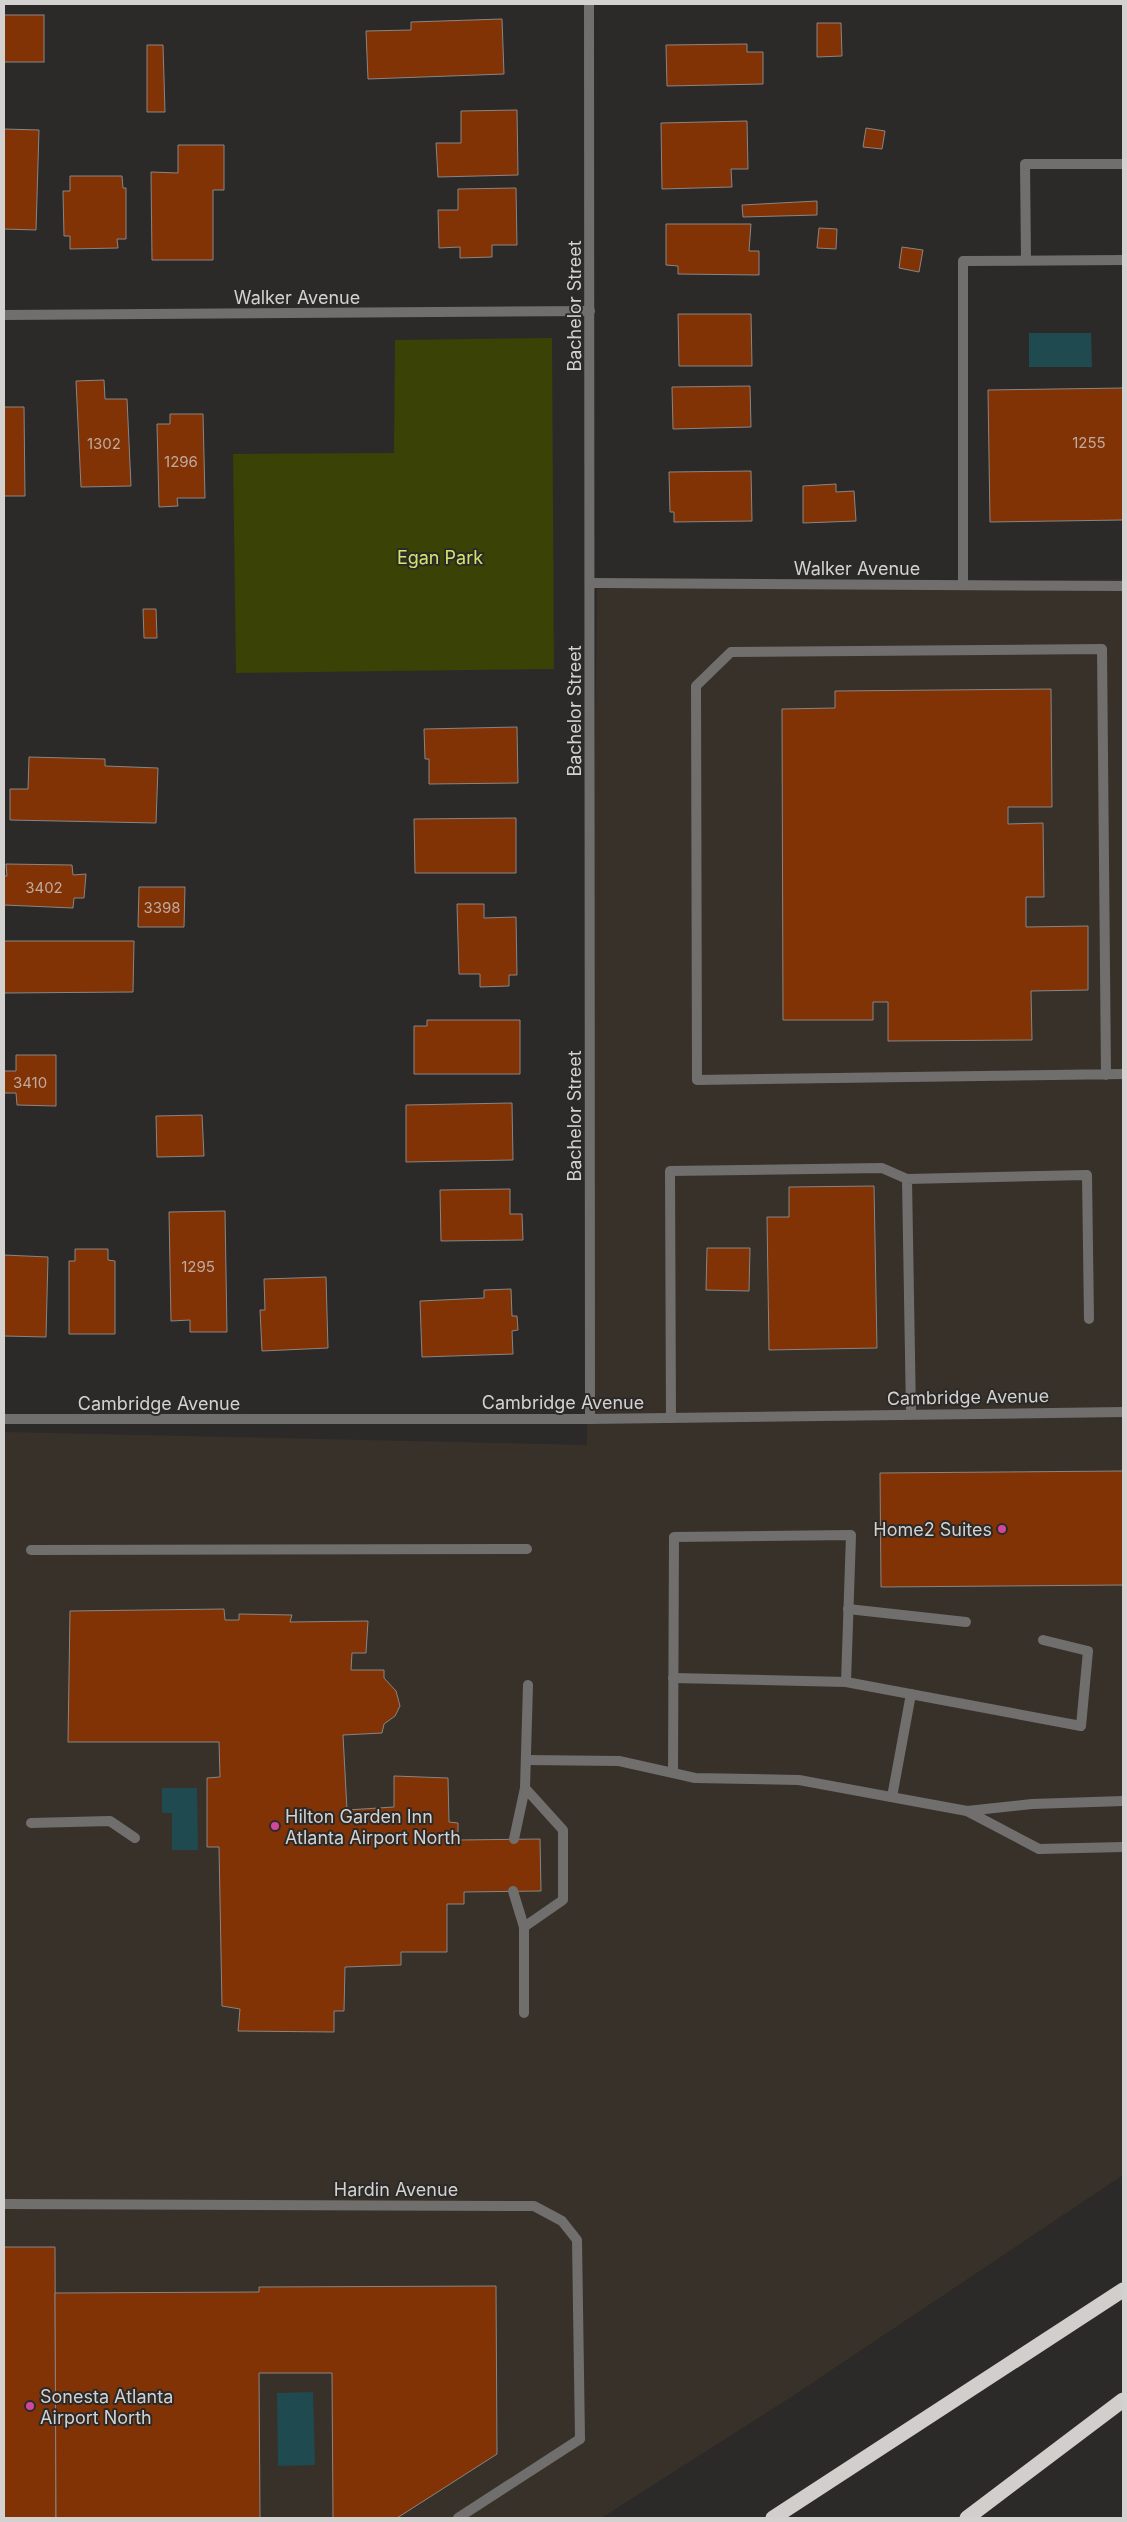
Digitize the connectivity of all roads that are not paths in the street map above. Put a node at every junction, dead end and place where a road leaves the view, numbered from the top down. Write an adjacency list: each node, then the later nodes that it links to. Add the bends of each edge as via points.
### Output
1 (589, 4): 5 (street, Bachelor Street)
2 (1123, 164): 3 (street, via 1025,164)
3 (1026, 260): 4 (street); 8 (street, via 963,261)
4 (1123, 260)
5 (590, 311): 6 (street, Walker Avenue); 7 (street, Bachelor Street)
6 (4, 315)
7 (591, 583): 8 (street, Walker Avenue); 16 (street, Bachelor Street)
8 (963, 585): 9 (street, Walker Avenue)
9 (1123, 586)
10 (1123, 1074): 11 (street)
11 (1106, 1075): 11 (street, via 697,1080 696,686 731,652 1102,649)
12 (906, 1178): 13 (street, via 1087,1175); 15 (street); 17 (street, via 882,1168 670,1171)
13 (1089, 1318)
14 (1123, 1412): 15 (street, Cambridge Avenue)
15 (911, 1414): 17 (street, Cambridge Avenue)
16 (590, 1418): 17 (street, Cambridge Avenue); 18 (street, Cambridge Avenue)
17 (671, 1418)
18 (4, 1419)
19 (528, 1549): 20 (street)
20 (31, 1550)
21 (848, 1609): 22 (street); 24 (street, via 851,1535 674,1537); 25 (street)
22 (966, 1622)
23 (1043, 1640): 27 (street, via 1088,1651 1081,1726)
24 (673, 1678): 25 (street); 29 (street)
25 (846, 1682): 27 (street)
26 (528, 1685): 28 (street)
27 (911, 1694): 31 (street)
28 (526, 1760): 29 (street, via 619,1762); 30 (street)
29 (672, 1773): 31 (street, via 695,1778 799,1780)
30 (525, 1788): 36 (street); 39 (street, via 563,1830 563,1900)
31 (892, 1797): 33 (street)
32 (1123, 1802): 33 (street, via 1032,1804)
33 (967, 1811): 37 (street, via 1039,1849)
34 (31, 1823): 35 (street, via 110,1821)
35 (135, 1838)
36 (514, 1840)
37 (1123, 1847)
38 (513, 1891): 39 (street)
39 (524, 1927): 40 (street)
40 (524, 2013)
41 (4, 2204): 44 (street, Hardin Avenue, via 534,2206 562,2221 577,2240 580,2439)
42 (1123, 2290): 45 (highway)
43 (1123, 2400): 46 (highway)
44 (458, 2518)
45 (773, 2518)
46 (967, 2518)

